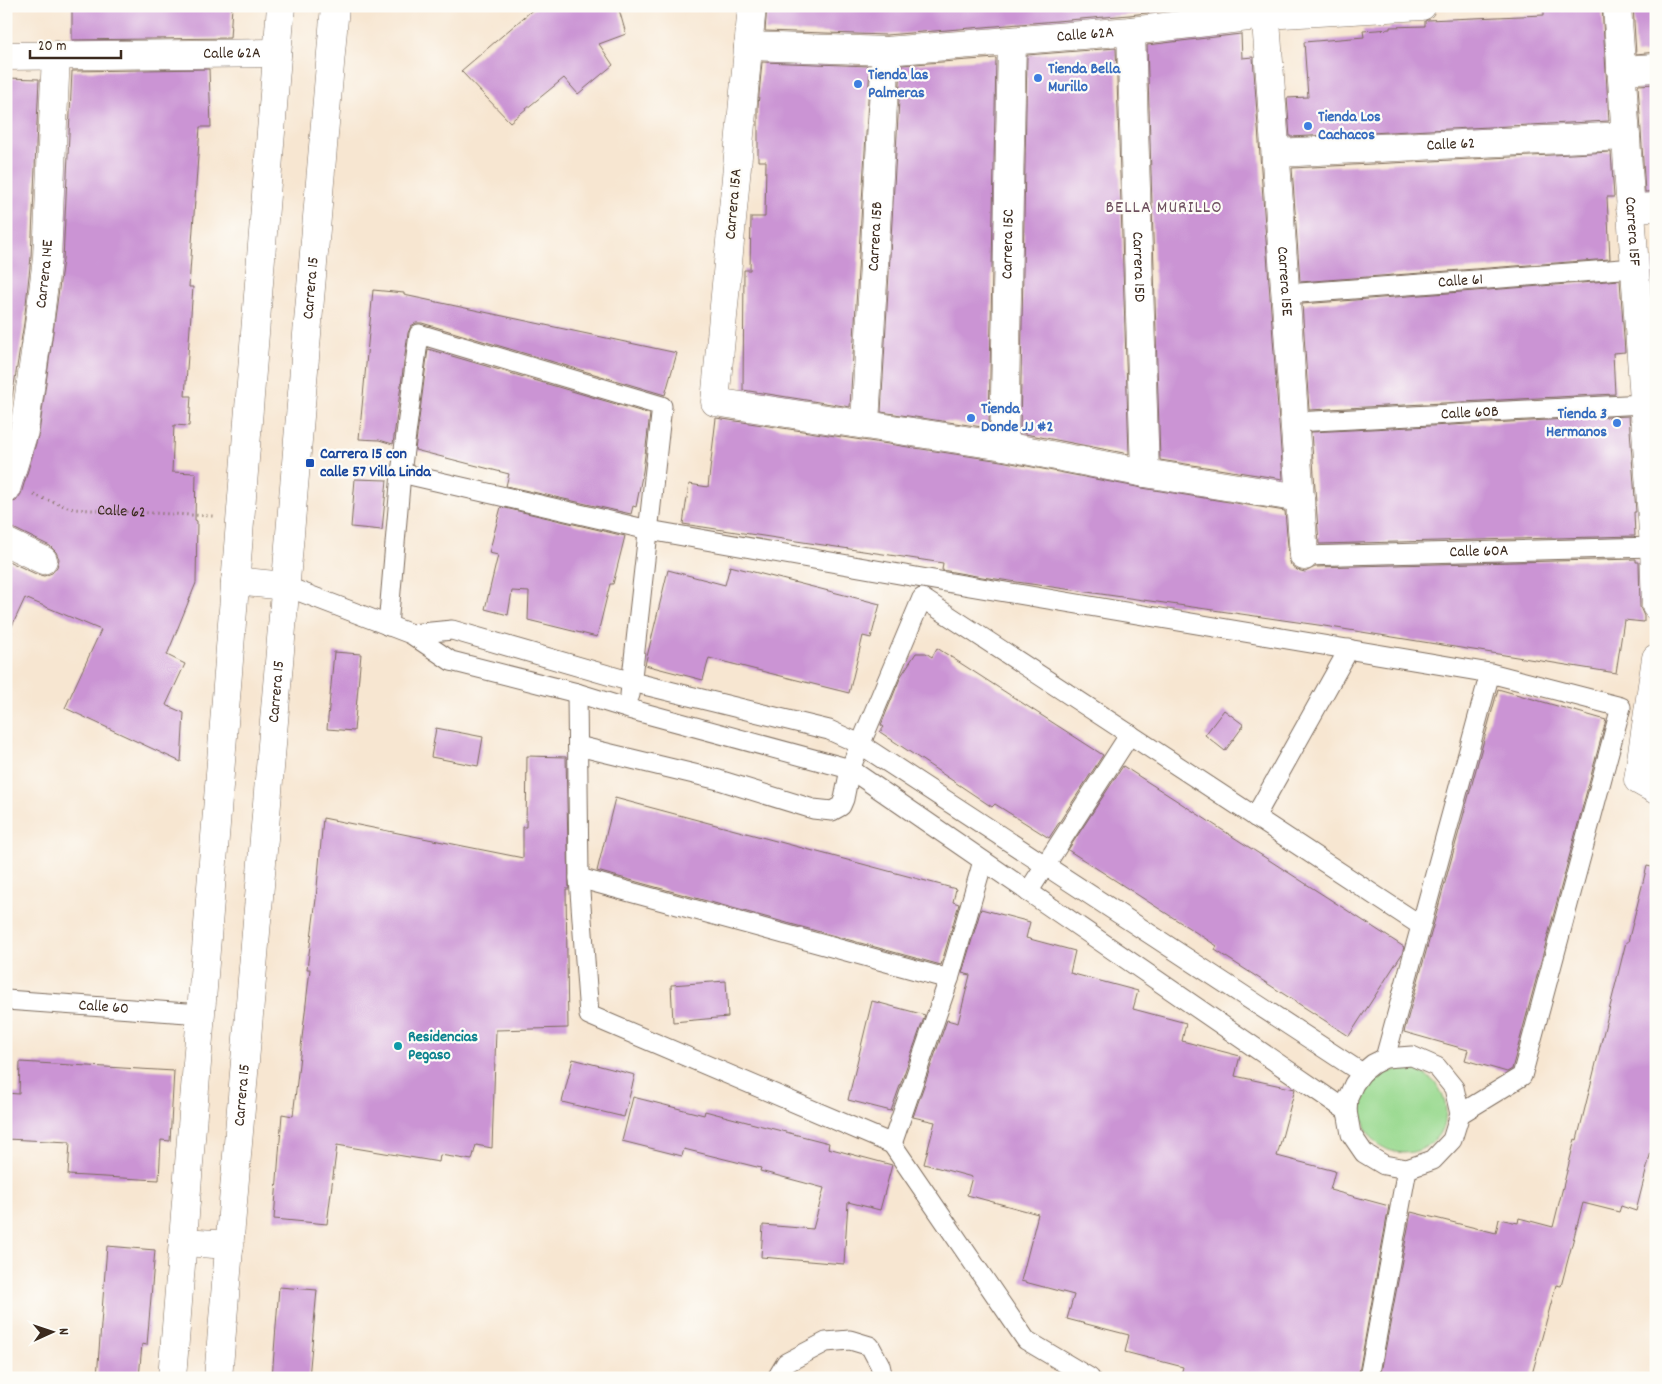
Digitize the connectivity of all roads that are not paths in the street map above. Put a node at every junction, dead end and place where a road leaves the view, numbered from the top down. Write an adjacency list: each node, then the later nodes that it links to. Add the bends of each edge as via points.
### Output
1 (281, 6): 11 (street)
2 (335, 6): 38 (street, Carrera 15)
3 (752, 6): 9 (street, Carrera 15A)
4 (1422, 6): 6 (street, Calle 62A)
5 (1617, 6): 15 (street, Carrera 15F)
6 (1265, 11): 7 (street, Calle 62A); 17 (street, Carrera 15E)
7 (1131, 31): 8 (street, Calle 62A); 27 (street, Carrera 15D)
8 (1012, 41): 10 (street, Calle 62A); 25 (street, Carrera 15C)
9 (748, 46): 10 (street, Calle 62A); 24 (street, Carrera 15A, via 715,402)
10 (886, 51): 24 (street, Carrera 15B)
11 (277, 53): 12 (street, Calle 62A); 37 (street)
12 (56, 55): 13 (street, Calle 62A); 28 (street, Carrera 14E, via 47,258 24,431)
13 (6, 56)
14 (1656, 68): 15 (street)
15 (1621, 70): 16 (street, Carrera 15F)
16 (1626, 136): 17 (street, Calle 62); 18 (street, Carrera 15F)
17 (1276, 153): 20 (street, Carrera 15E)
18 (1643, 207): 19 (street, Carrera 15F)
19 (1635, 268): 20 (lane, Calle 61); 21 (street, Carrera 15F)
20 (1286, 294): 23 (street, Carrera 15E)
21 (1648, 358): 22 (street, Carrera 15F)
22 (1644, 404): 23 (lane, Calle 60B); 30 (street, Carrera 15F)
23 (1295, 422): 29 (street, Carrera 15E)
24 (865, 424): 25 (street)
25 (1004, 446): 27 (street)
26 (401, 473): 31 (lane); 31 (lane, via 419,334 662,406); 41 (lane)
27 (1145, 473): 29 (street)
28 (7, 488)
29 (1300, 498): 34 (street, Carrera 15E)
30 (1654, 511): 33 (street, Carrera 15F)
31 (649, 530): 36 (lane); 46 (lane)
32 (6, 542): 35 (street)
33 (1654, 547): 34 (lane, Calle 60A); 40 (street, Carrera 15F)
34 (1304, 556)
35 (43, 560)
36 (922, 578): 39 (lane); 43 (lane)
37 (235, 582): 38 (street); 62 (street)
38 (285, 586): 41 (lane); 70 (street, Carrera 15)
39 (922, 598): 49 (lane); 50 (lane)
40 (1656, 606)
41 (388, 626): 42 (lane)
42 (411, 634): 46 (lane, via 452,630); 47 (lane, via 451,661)
43 (1349, 649): 45 (lane); 54 (lane)
44 (1656, 658): 53 (street, via 1638,780)
45 (1490, 673): 59 (lane); 66 (lane, via 1621,707 1522,1076)
46 (632, 682): 48 (lane); 50 (lane, via 829,730)
47 (578, 693): 48 (lane); 51 (lane)
48 (629, 709): 52 (lane)
49 (1130, 734): 54 (lane); 56 (lane)
50 (860, 744): 52 (lane); 56 (lane)
51 (578, 746): 52 (lane, via 832,811 841,806); 57 (lane)
52 (850, 769): 55 (lane)
53 (1656, 790)
54 (1255, 817): 59 (lane)
55 (983, 861): 58 (lane); 60 (lane)
56 (1046, 865): 58 (lane); 64 (lane)
57 (579, 878): 60 (lane); 67 (lane, via 589,1015)
58 (1028, 892): 65 (lane)
59 (1420, 925): 63 (lane)
60 (949, 979): 67 (lane)
61 (6, 1000): 62 (lane, Calle 60)
62 (201, 1014): 69 (street)
63 (1385, 1058): 64 (lane); 66 (lane, via 1412,1056 1437,1067 1454,1088)
64 (1362, 1073): 65 (lane, via 1348,1097)
65 (1347, 1111): 68 (lane, via 1351,1134 1364,1153 1384,1165)
66 (1460, 1114): 68 (lane, via 1452,1140 1433,1160)
67 (892, 1144): 75 (lane, via 1026,1340)
68 (1407, 1169): 76 (lane)
69 (183, 1242): 70 (street); 71 (street)
70 (230, 1245): 72 (street, Carrera 15)
71 (172, 1378)
72 (218, 1378)
73 (777, 1378): 74 (lane, via 786,1363 826,1342 850,1340 870,1346)
74 (883, 1378)
75 (1090, 1378)
76 (1369, 1378)

